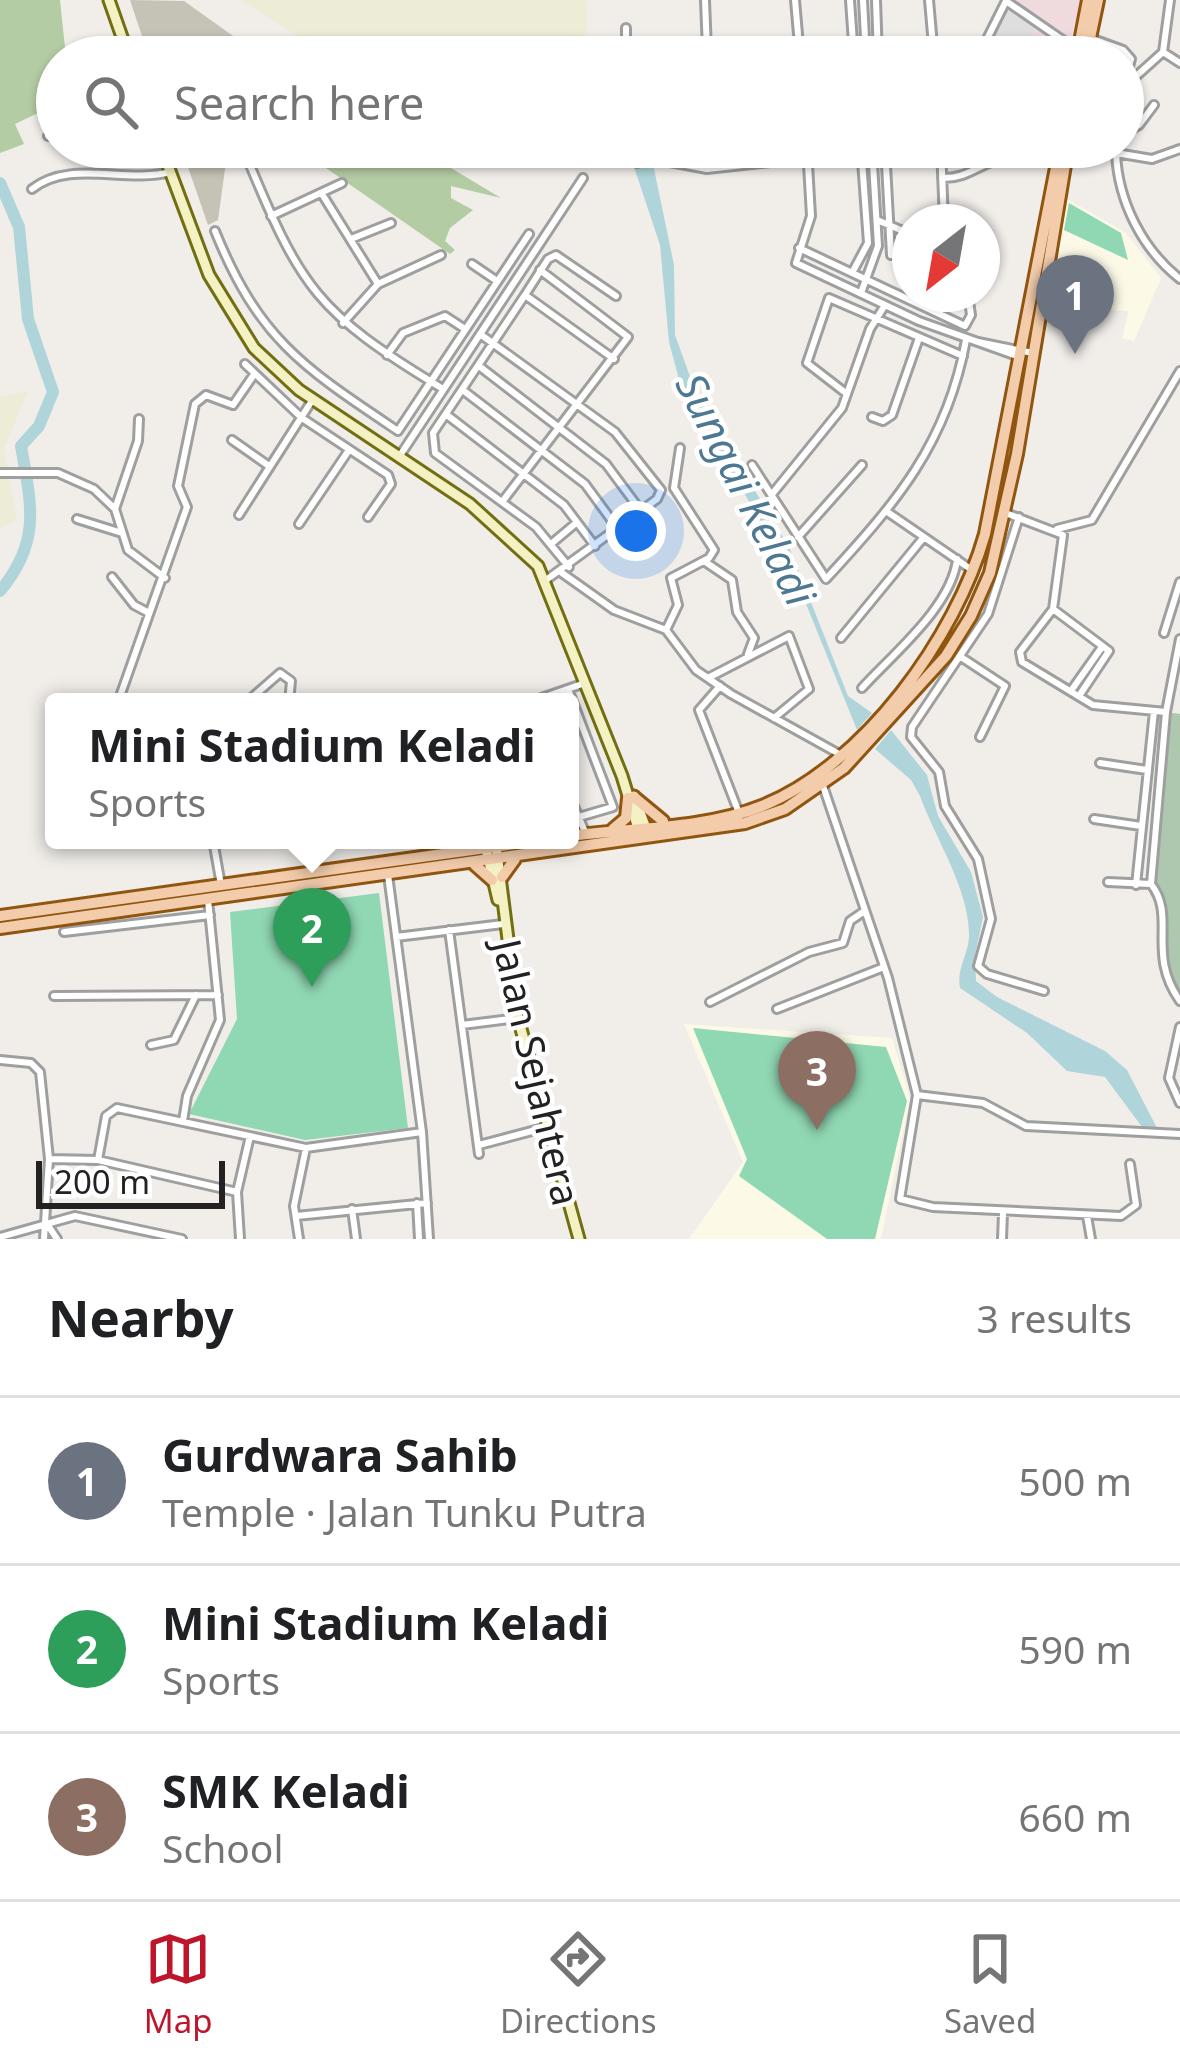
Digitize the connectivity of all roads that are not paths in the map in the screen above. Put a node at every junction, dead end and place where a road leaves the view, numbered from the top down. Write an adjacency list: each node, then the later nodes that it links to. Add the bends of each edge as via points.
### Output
1 (109, 0): 13 (main road)
2 (705, 0): 15 (street)
3 (795, 0): 16 (street)
4 (850, 0): 17 (street)
5 (862, 0): 18 (street)
6 (876, 0): 19 (street)
7 (929, 0): 20 (street)
8 (1088, 0): 23 (main road)
9 (1097, 0): 24 (main road)
10 (1170, 0): 25 (street)
11 (1006, 1): 21 (street); 22 (street)
12 (626, 28): 14 (street)
13 (122, 36)
14 (626, 36)
15 (706, 36)
16 (798, 36)
17 (853, 36)
18 (865, 36)
19 (877, 36)
20 (932, 36)
21 (988, 36)
22 (1057, 36)
23 (1083, 36)
24 (1090, 36)
25 (1163, 52): 26 (street); 27 (street)
26 (1180, 63)
27 (1146, 66)
28 (1154, 105): 29 (street)
29 (1144, 114)
30 (1180, 148): 31 (street)
31 (1144, 157)
32 (169, 168): 42 (main road)
33 (251, 168): 49 (street)
34 (808, 168): 56 (street, via 811,216)
35 (863, 168): 61 (street, via 868,243)
36 (873, 168): 50 (street)
37 (886, 168): 52 (street)
38 (942, 168): 44 (street)
39 (976, 168): 44 (street, via 967,177)
40 (1060, 168): 80 (main road)
41 (1117, 168): 62 (street, via 1153,254)
42 (170, 172): 46 (street, via 141,179 55,173); 92 (main road, via 227,312 281,376)
43 (583, 178): 76 (street)
44 (942, 178): 48 (street)
45 (342, 183): 47 (street)
46 (32, 189)
47 (322, 194): 49 (street); 55 (street)
48 (943, 204)
49 (271, 215): 74 (street, via 302,278)
50 (877, 220): 52 (street); 63 (street)
51 (391, 223): 55 (street)
52 (890, 225): 58 (street)
53 (215, 231): 88 (street, via 271,335 308,369 398,431)
54 (529, 234): 64 (street)
55 (351, 239): 65 (street)
56 (798, 250): 61 (street); 67 (street, via 796,263)
57 (441, 255): 65 (street)
58 (892, 255)
59 (472, 264): 64 (street)
60 (540, 270): 68 (street); 69 (street, via 563,257); 83 (street, via 626,334)
61 (852, 273): 63 (street)
62 (1180, 279)
63 (868, 280): 66 (street); 67 (street)
64 (497, 281): 75 (street)
65 (378, 284): 74 (street)
66 (892, 291)
67 (861, 293): 70 (street)
68 (525, 295): 79 (street); 83 (street)
69 (616, 296)
70 (885, 305): 73 (street); 78 (street)
71 (935, 312): 72 (street, via 965,326)
72 (971, 312)
73 (878, 318): 77 (street); 91 (street); 91 (street, via 826,301 807,363)
74 (343, 323): 81 (street)
75 (465, 329): 81 (street, via 445,316 403,333); 88 (street)
76 (480, 334): 79 (street); 89 (street)
77 (919, 338): 82 (street); 95 (street, via 892,416)
78 (970, 341): 80 (street); 82 (street)
79 (494, 344): 85 (street); 93 (street)
80 (1021, 353): 112 (main road)
81 (387, 355): 88 (street)
82 (963, 356): 114 (street, via 940,436)
83 (614, 359): 93 (street)
84 (245, 364): 87 (street)
85 (479, 367): 90 (street); 98 (street)
86 (1180, 371): 122 (street, via 1092,520)
87 (253, 376): 96 (street); 135 (street, via 233,406 206,395 195,404 178,486 187,507)
88 (430, 381): 89 (street)
89 (443, 389): 103 (street)
90 (464, 391): 94 (street); 102 (street)
91 (847, 394): 109 (street)
92 (313, 399): 96 (street); 103 (main road)
93 (578, 405): 98 (street); 113 (street, via 656,479 661,490)
94 (447, 415): 108 (street); 110 (street, via 433,434 435,453)
95 (872, 417)
96 (302, 418): 101 (street); 106 (street)
97 (139, 419): 111 (street)
98 (560, 427): 102 (street); 113 (street, via 606,464)
99 (232, 440): 106 (street)
100 (680, 448): 128 (street, via 674,488)
101 (349, 449): 116 (street, via 391,479); 120 (street)
102 (542, 450): 108 (street); 121 (street, via 585,484)
103 (399, 457): 136 (main road, via 512,538)
104 (752, 465): 109 (street)
105 (862, 465): 124 (street)
106 (270, 466): 115 (street)
107 (2, 473): 111 (street, via 70,476)
108 (524, 473): 110 (street); 119 (street)
109 (773, 493): 124 (street)
110 (502, 502): 126 (street)
111 (115, 509): 123 (street)
112 (997, 510): 117 (street); 133 (main road); 162 (main road, via 989,573 971,616 946,656)
113 (641, 511): 121 (street)
114 (886, 511): 124 (street, via 826,579); 125 (street)
115 (239, 515)
116 (368, 517)
117 (1019, 517): 122 (street); 146 (street, via 988,614)
118 (77, 519): 123 (street)
119 (577, 522): 126 (street); 127 (street)
120 (299, 524)
121 (618, 529): 127 (street)
122 (1058, 529): 138 (street, via 1064,539)
123 (122, 532): 135 (street, via 132,554)
124 (798, 537)
125 (924, 537): 129 (street); 142 (street)
126 (551, 544): 132 (street)
127 (596, 547): 132 (street)
128 (714, 550): 130 (street); 131 (street)
129 (957, 560): 133 (street); 150 (street, via 931,610)
130 (704, 561): 131 (street); 140 (street, via 671,578 678,605)
131 (719, 566): 145 (street, via 754,638)
132 (565, 570): 136 (street); 140 (street, via 614,610)
133 (975, 572): 162 (main road, via 944,634)
134 (112, 577): 139 (street)
135 (165, 578): 139 (street)
136 (546, 580): 148 (main road)
137 (1180, 582): 141 (street)
138 (1053, 609): 144 (street); 151 (street, via 1020,652 1022,662)
139 (149, 613): 153 (street)
140 (665, 630): 147 (street)
141 (1164, 633)
142 (841, 638)
143 (1180, 639): 160 (street)
144 (1103, 646): 151 (street); 158 (street, via 1109,656)
145 (745, 658): 147 (street); 163 (street, via 789,635 809,688)
146 (961, 658): 164 (street, via 1005,686); 204 (street, via 911,737 938,772 944,806 978,859 991,919 978,966)
147 (708, 678): 149 (street)
148 (585, 683): 152 (street); 170 (main road)
149 (720, 686): 163 (street); 171 (street, via 698,710)
150 (862, 688)
151 (1073, 688): 158 (street)
152 (568, 689): 156 (street); 157 (street)
153 (121, 693)
154 (263, 693): 155 (street, via 280,674 291,681)
155 (290, 693)
156 (556, 693)
157 (570, 693)
158 (1081, 694): 159 (street, via 1094,705)
159 (1154, 711): 160 (street); 168 (street)
160 (1166, 712): 191 (street)
161 (579, 718): 172 (street, via 613,807)
162 (883, 718): 165 (main road)
163 (772, 719): 166 (street)
164 (980, 737)
165 (863, 741): 166 (main road); 169 (main road)
166 (841, 754): 171 (main road, via 803,785)
167 (1100, 763): 168 (street)
168 (1148, 770): 175 (street)
169 (823, 786): 177 (main road, via 761,819); 195 (street)
170 (631, 797): 174 (main road, via 652,817); 176 (main road, via 626,818); 177 (main road)
171 (739, 813): 174 (main road)
172 (579, 817): 178 (street)
173 (1094, 820): 175 (street)
174 (682, 821): 177 (main road)
175 (1141, 826): 192 (street)
176 (610, 831): 177 (main road); 178 (main road)
177 (644, 832): 180 (main road)
178 (586, 834): 179 (main road)
179 (579, 835)
180 (579, 845)
181 (215, 849): 190 (street)
182 (510, 849): 184 (main road)
183 (559, 849): 185 (main road)
184 (492, 854): 185 (main road); 186 (main road); 188 (main road, Jalan Sejahtera); 190 (main road)
185 (524, 856): 188 (main road)
186 (472, 864): 187 (main road); 188 (main road)
187 (388, 874): 194 (main road); 202 (street)
188 (497, 879): 198 (main road, Jalan Sejahtera)
189 (1108, 882): 192 (street)
190 (225, 884): 193 (main road); 194 (main road)
191 (1151, 884): 192 (street); 208 (street, via 1162,911 1160,965)
192 (1136, 885)
193 (187, 890): 194 (main road); 197 (main road)
194 (208, 900): 196 (street); 199 (main road)
195 (863, 912): 203 (street); 209 (street, via 850,921 844,943)
196 (210, 915): 201 (street); 206 (street)
197 (0, 916)
198 (503, 924): 200 (street); 211 (main road, Jalan Sejahtera)
199 (0, 928)
200 (449, 930): 202 (street); 212 (street)
201 (64, 932)
202 (396, 937): 220 (street)
203 (884, 968): 210 (street); 216 (street)
204 (1044, 991)
205 (196, 994): 206 (street); 207 (street); 214 (street, via 174,1040)
206 (218, 995): 218 (street, via 220,1020)
207 (54, 996)
208 (1180, 1001)
209 (710, 1002)
210 (777, 1009)
211 (518, 1018): 212 (street); 219 (main road, Jalan Sejahtera)
212 (462, 1025): 219 (street, via 479,1149)
213 (1180, 1027): 217 (street, via 1169,1078)
214 (151, 1046)
215 (0, 1060): 224 (street, via 32,1063 40,1072)
216 (917, 1095): 221 (street, via 983,1103 1026,1126); 231 (street, via 900,1199)
217 (1180, 1102)
218 (183, 1120): 222 (street); 225 (street, via 110,1110)
219 (547, 1127): 247 (main road, Jalan Sejahtera)
220 (422, 1132): 223 (street); 229 (street)
221 (1178, 1134)
222 (250, 1136): 223 (street); 227 (street)
223 (306, 1148): 232 (street)
224 (49, 1159): 225 (street); 235 (street)
225 (98, 1160): 227 (street)
226 (1130, 1164): 233 (street, via 1135,1210)
227 (237, 1192): 242 (street)
228 (417, 1203): 229 (street); 230 (street); 245 (street)
229 (428, 1203): 246 (street)
230 (352, 1209): 232 (street); 244 (street)
231 (1003, 1212): 233 (street); 248 (street)
232 (296, 1216): 243 (street)
233 (1087, 1216): 249 (street)
234 (108, 1223): 235 (street, via 62,1216); 236 (street); 238 (street)
235 (46, 1224): 237 (street); 239 (street); 240 (street)
236 (110, 1233)
237 (0, 1237)
238 (169, 1238): 241 (street)
239 (44, 1239)
240 (57, 1239)
241 (182, 1239)
242 (240, 1239)
243 (299, 1239)
244 (356, 1239)
245 (419, 1239)
246 (429, 1239)
247 (579, 1239)
248 (1002, 1239)
249 (1091, 1239)

